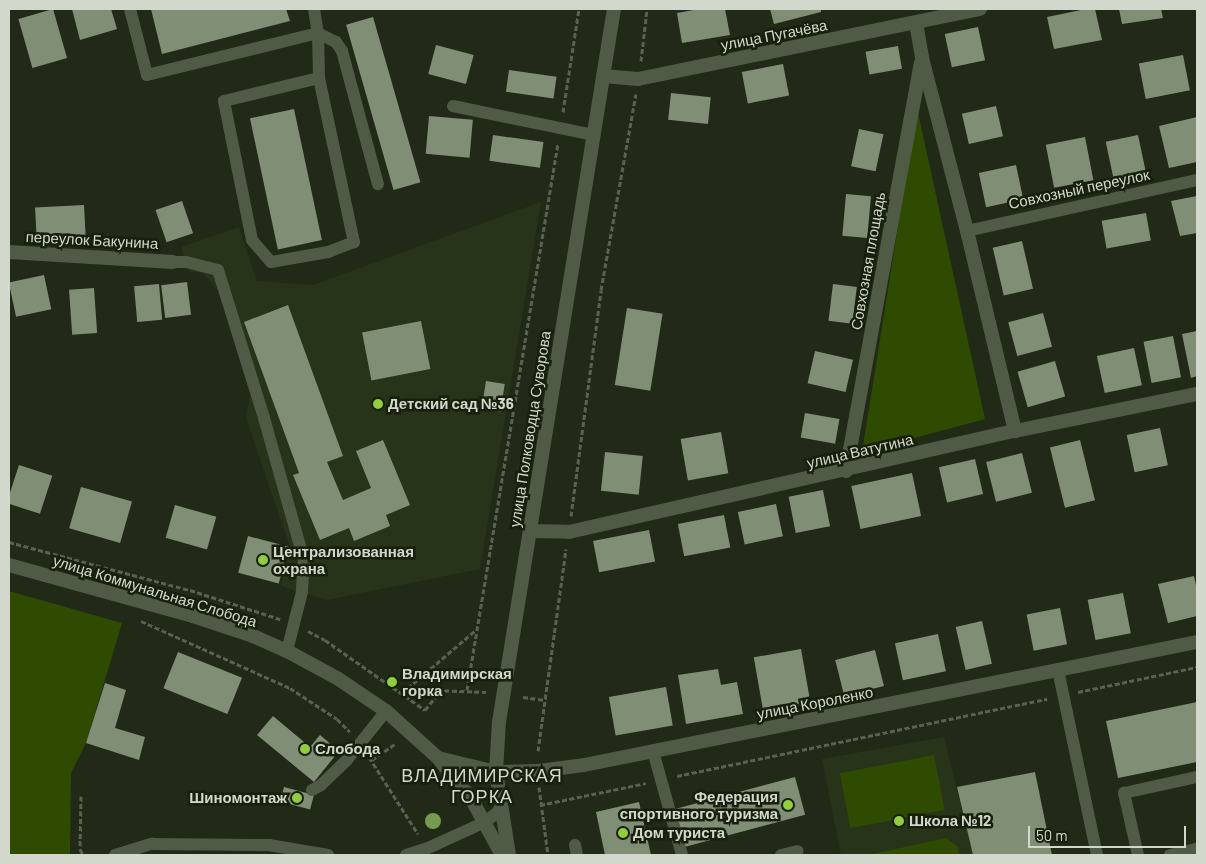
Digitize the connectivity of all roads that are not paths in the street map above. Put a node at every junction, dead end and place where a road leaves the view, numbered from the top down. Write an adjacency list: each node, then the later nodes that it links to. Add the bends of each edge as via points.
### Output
1 (130, 9): 6 (lane, via 147,75)
2 (314, 9): 6 (lane)
3 (614, 9): 8 (street, улица Полководца Суворова)
4 (980, 9): 5 (street, улица Пугачёва)
5 (916, 23): 7 (street, Совхозная площадь); 8 (street, улица Пугачёва, via 638,79)
6 (318, 33): 9 (lane); 13 (lane, via 336,42 342,50)
7 (922, 58): 14 (street, Совхозная площадь); 19 (street, Совхозная площадь)
8 (603, 76): 11 (street, улица Полководца Суворова)
9 (319, 78): 9 (lane, via 354,242 328,252 271,262 252,240 224,101)
10 (454, 106): 11 (lane)
11 (594, 136): 20 (street, улица Полководца Суворова)
12 (1197, 180): 14 (lane, Совхозный переулок)
13 (378, 184)
14 (967, 230): 18 (street, Совхозная площадь)
15 (9, 252): 16 (street, переулок Бакунина)
16 (172, 262): 23 (lane, via 218,270 264,418 304,560 302,592)
17 (1197, 394): 18 (street, улица Ватутина)
18 (1015, 432): 19 (street, улица Ватутина)
19 (846, 471): 20 (street, улица Ватутина, via 569,532)
20 (530, 531): 28 (street, улица Полководца Суворова, via 499,722)
21 (9, 565): 23 (street, улица Коммунальная Слобода, via 193,616)
22 (1197, 642): 24 (street, улица Короленко)
23 (286, 651): 25 (street, улица Коммунальная Слобода, via 337,678)
24 (1058, 670): 26 (street, улица Короленко); 42 (lane)
25 (386, 711): 27 (street, улица Коммунальная Слобода); 30 (lane, via 361,744)
26 (653, 751): 28 (street, улица Короленко, via 538,771); 40 (lane)
27 (438, 758): 28 (street, улица Короленко); 32 (street, улица Коммунальная Слобода, via 456,778)
28 (496, 772): 31 (street, улица Полководца Суворова)
29 (1197, 777): 43 (lane, via 1124,793)
30 (312, 790)
31 (501, 805): 32 (lane, via 498,812); 39 (street, улица Полководца Суворова)
32 (485, 822): 37 (lane); 38 (street, улица Коммунальная Слобода)
33 (1197, 850): 44 (lane)
34 (798, 852): 41 (lane)
35 (115, 855): 36 (lane, via 152,844 269,845)
36 (328, 855)
37 (406, 855)
38 (502, 855)
39 (509, 855)
40 (682, 855)
41 (781, 855)
42 (1097, 855)
43 (1138, 855)
44 (1170, 855)

